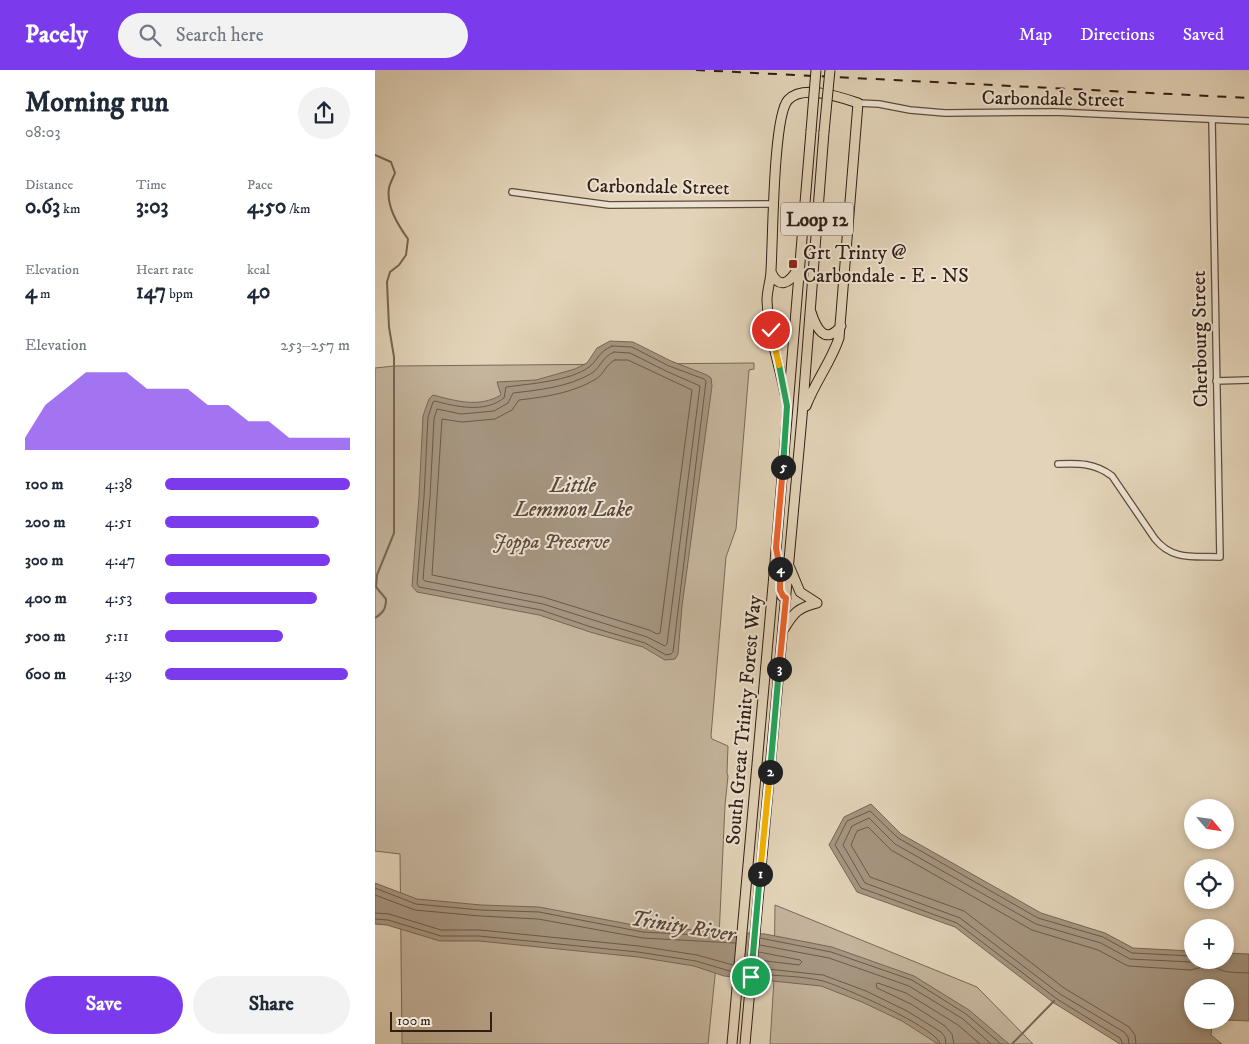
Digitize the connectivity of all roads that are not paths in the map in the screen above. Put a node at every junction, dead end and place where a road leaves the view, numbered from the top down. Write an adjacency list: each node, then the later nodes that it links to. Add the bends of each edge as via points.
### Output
1 (816, 70): 8 (main road, South Great Trinity Forest Way / Loop 12, bridge)
2 (830, 70): 10 (main road, South Great Trinity Forest Way / Loop 12, bridge)
3 (858, 103): 4 (street, Carbondale Street, via 945,113 1055,112); 7 (main road, via 838,96 808,92 788,100 780,121); 11 (main road)
4 (1212, 120): 5 (street, Carbondale Street); 13 (street, Cherbourg Street)
5 (1249, 121)
6 (512, 192): 7 (street, Carbondale Street, via 609,205)
7 (774, 204): 9 (main road)
8 (798, 268): 9 (main road, via 785,283 779,282); 14 (main road, South Great Trinity Forest Way / Loop 12)
9 (771, 272): 14 (main road, via 767,298 769,315)
10 (810, 306): 11 (main road, via 814,322 821,332 831,334); 15 (main road, South Great Trinity Forest Way / Loop 12)
11 (841, 326): 15 (main road, via 837,346 815,384)
12 (1249, 380): 13 (street)
13 (1216, 381): 16 (street, Cherbourg Street, via 1220,557 1171,553 1161,547 1112,476 1093,466)
14 (787, 406): 17 (main road, South Great Trinity Forest Way / Loop 12)
15 (802, 417): 18 (main road, South Great Trinity Forest Way / Loop 12)
16 (1058, 464)
17 (776, 548): 19 (main road, via 781,572 780,590); 21 (main road, South Great Trinity Forest Way / Loop 12)
18 (789, 566): 19 (main road, South Great Trinity Forest Way / Loop 12); 20 (main road, via 800,592 817,603 798,610)
19 (786, 598): 20 (main road, South Great Trinity Forest Way / Loop 12)
20 (783, 631): 22 (main road, South Great Trinity Forest Way / Loop 12)
21 (731, 1044)
22 (745, 1044)

